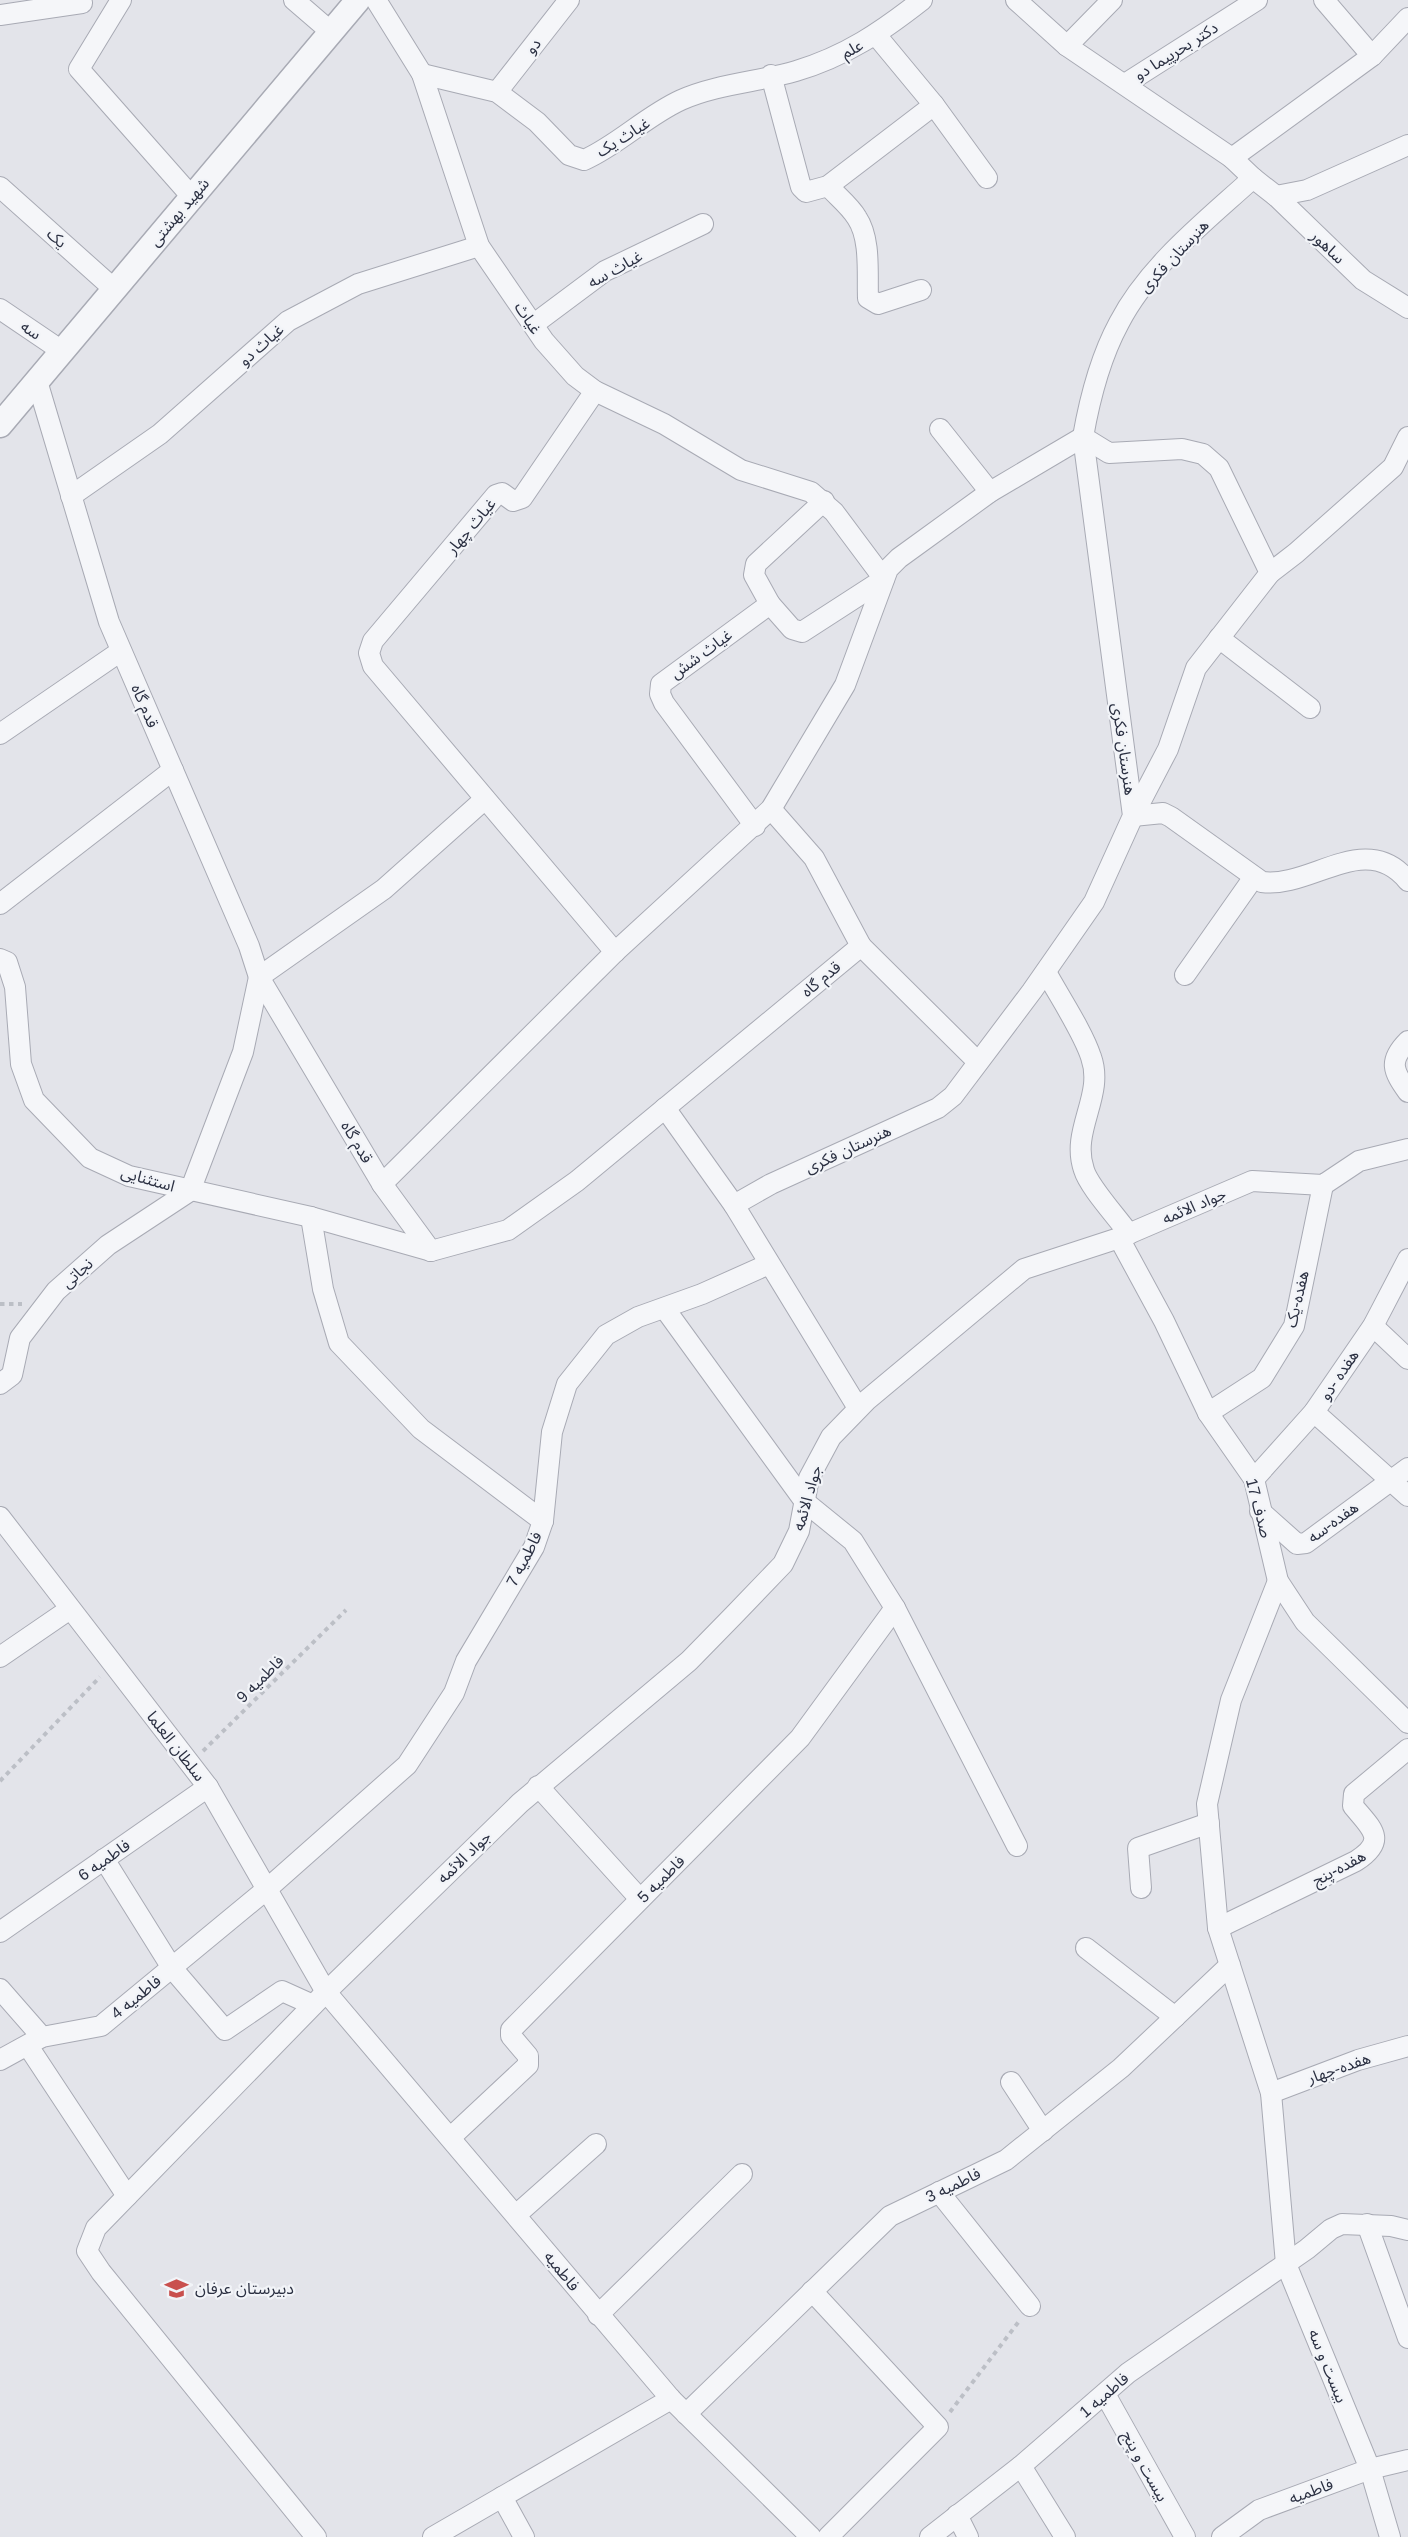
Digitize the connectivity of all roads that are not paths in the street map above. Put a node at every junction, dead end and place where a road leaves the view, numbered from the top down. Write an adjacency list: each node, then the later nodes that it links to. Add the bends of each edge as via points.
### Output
1 (121, 0): 30 (street, via 80,69)
2 (294, 0): 14 (street)
3 (358, 0): 14 (street, شهید بهشتی)
4 (376, 0): 18 (street, غیاث)
5 (569, 0): 21 (street, دو)
6 (922, 0): 15 (street, علم)
7 (1016, 0): 16 (street)
8 (1112, 0): 16 (street)
9 (1257, 0): 20 (street, دکتر بحرپیما دو)
10 (1324, 0): 17 (street)
11 (82, 3): 12 (street)
12 (0, 15)
13 (1408, 18): 17 (street)
14 (330, 31): 30 (street, شهید بهشتی)
15 (876, 35): 19 (street, علم, via 839,57); 22 (street)
16 (1067, 46): 20 (street)
17 (1372, 56): 24 (street)
18 (422, 74): 21 (street, غیاث یک); 32 (street, غیاث)
19 (771, 75): 21 (street, غیاث یک, via 680,101 584,160 569,155 537,122); 27 (street, via 801,187 806,192)
20 (1125, 84): 24 (street)
21 (496, 92)
22 (934, 105): 25 (street); 27 (street)
23 (1408, 146): 29 (street, via 1307,190)
24 (1232, 158): 26 (street)
25 (987, 178)
26 (1253, 178): 29 (street, ساهور); 43 (street, هنرستان فکری, via 1172,253 1119,322 1090,397)
27 (828, 186): 34 (street, via 861,224 871,302 878,304)
28 (0, 187): 33 (street, یک)
29 (1276, 196): 35 (street, ساهور, via 1363,280)
30 (192, 197): 33 (street, شهید بهشتی)
31 (703, 224): 37 (street, غیاث سه, via 605,271)
32 (479, 246): 37 (street, غیاث); 46 (street, غیاث دو, via 358,284 288,321 160,434)
33 (114, 289): 38 (street, شهید بهشتی)
34 (921, 290)
35 (1408, 308)
36 (0, 309): 38 (street, سه)
37 (534, 324): 40 (street, غیاث, via 543,341 575,376)
38 (62, 351): 39 (street, شهید بهشتی)
39 (37, 381): 41 (street, شهید بهشتی); 46 (street, قدم گاه)
40 (595, 391): 47 (street, غیاث, via 664,424 741,470 811,492); 56 (street, غیاث چهار, via 522,498 513,501 502,493 496,495 373,642 369,653 373,666)
41 (0, 425)
42 (940, 429): 45 (street)
43 (1083, 437): 45 (street); 48 (street, via 1109,453 1182,449 1203,454 1219,468); 58 (street, هنرستان فکری)
44 (1408, 437): 48 (street, هنرستان فکری, via 1393,467)
45 (990, 492): 49 (street, via 899,558)
46 (71, 496): 52 (street, قدم گاه)
47 (824, 501): 49 (street); 50 (street, via 756,564 754,575)
48 (1270, 573): 51 (street, هنرستان فکری)
49 (884, 579): 50 (street, via 802,632 792,629); 57 (street, via 844,685)
50 (770, 603): 59 (street, غیاث شش, via 661,684 660,694)
51 (1219, 638): 53 (street); 58 (street, هنرستان فکری, via 1196,668 1168,749)
52 (121, 651): 54 (street); 55 (street, قدم گاه)
53 (1310, 708)
54 (0, 734)
55 (173, 770): 62 (street); 68 (street, قدم گاه)
56 (485, 799): 64 (street); 68 (street, via 384,889)
57 (771, 809): 59 (street); 63 (street, via 814,858)
58 (1133, 816): 60 (street, via 1157,813 1171,817); 66 (street, هنرستان فکری, via 1094,902)
59 (754, 826): 64 (street)
60 (1254, 877): 61 (street, via 1278,884 1350,860 1380,861); 67 (street)
61 (1408, 881)
62 (0, 904)
63 (861, 946): 70 (street); 72 (street, قدم گاه)
64 (615, 952): 74 (street)
65 (0, 959): 76 (street, استثنایی, via 7,962 15,987 21,1064 34,1100 90,1158 129,1176)
66 (1046, 972): 70 (street, هنرستان فکری); 79 (street, صدف 17, via 1092,1058 1092,1101 1081,1132 1084,1172)
67 (1185, 975)
68 (260, 977): 74 (street, قدم گاه); 76 (street, via 243,1052)
69 (1408, 1041): 71 (street, via 1398,1050 1394,1063 1396,1075)
70 (978, 1062): 77 (street, هنرستان فکری, via 953,1096 938,1107 771,1184)
71 (1408, 1092)
72 (665, 1108): 77 (street); 80 (street, قدم گاه, via 577,1181 508,1230)
73 (1408, 1149): 75 (street, via 1359,1161)
74 (382, 1184): 80 (street, قدم گاه)
75 (1323, 1185): 79 (street, جواد الائمه, via 1252,1181); 89 (street, هفده-یک, via 1294,1326 1262,1378)
76 (189, 1191): 78 (street, استثنایی); 86 (street, نجاتی, via 108,1245 56,1291 20,1338 12,1375)
77 (734, 1206): 82 (street)
78 (311, 1217): 80 (street, استثنایی); 97 (street, via 323,1289 339,1343 421,1429)
79 (1124, 1236): 87 (street, جواد الائمه, via 1023,1269); 89 (street, صدف 17)
80 (431, 1251)
81 (1408, 1260): 84 (street, هفده -دو)
82 (769, 1264): 83 (street, فاطمیه 7); 87 (street)
83 (665, 1309): 94 (street); 97 (street, فاطمیه 7, via 638,1317 606,1335 567,1384 552,1432)
84 (1373, 1326): 85 (street); 88 (street, هفده -دو)
85 (1408, 1359)
86 (0, 1384)
87 (858, 1408): 94 (street, جواد الائمه, via 817,1459)
88 (1314, 1412): 91 (street, هفده -دو); 92 (street)
89 (1208, 1413): 91 (street, صدف 17)
90 (1408, 1468): 92 (street, هفده-سه)
91 (1254, 1479): 95 (street, صدف 17)
92 (1391, 1479): 93 (street); 95 (street, هفده-سه, via 1306,1543 1297,1544)
93 (1408, 1496)
94 (805, 1502): 99 (street, via 853,1541); 104 (street, جواد الائمه, via 799,1532 783,1564 689,1661)
95 (1260, 1511): 98 (street, صدف 17)
96 (0, 1517): 100 (street, سلطان العلما)
97 (543, 1521): 110 (street, فاطمیه 7, via 534,1547 466,1661 454,1693 406,1765)
98 (1278, 1581): 102 (street, صدف 17, via 1305,1622); 106 (street, بیست و سه, via 1231,1700 1207,1804)
99 (895, 1608): 107 (street); 111 (street, فاطمیه 5, via 800,1738)
100 (70, 1609): 101 (street); 105 (street, سلطان العلما)
101 (0, 1657)
102 (1408, 1723)
103 (1408, 1749): 112 (street, هفده-پنج, via 1354,1794 1353,1806 1374,1831 1371,1851)
104 (538, 1786): 111 (street); 118 (street, جواد الائمه)
105 (208, 1787): 108 (street, فاطمیه 6); 110 (street, سلطان العلما)
106 (1209, 1823): 109 (street, via 1138,1848); 112 (street, بیست و سه)
107 (1017, 1846)
108 (105, 1859): 113 (street, فاطمیه 6); 116 (street)
109 (1141, 1888)
110 (267, 1889): 116 (street, فاطمیه 4); 118 (street, سلطان العلما)
111 (640, 1899): 126 (street, فاطمیه 5, via 511,2030 511,2036 528,2056 528,2065)
112 (1218, 1928): 115 (street, بیست و سه)
113 (0, 1932)
114 (1086, 1948): 119 (street)
115 (1230, 1965): 119 (street, فاطمیه 3); 124 (street, بیست و سه)
116 (172, 1968): 118 (street, via 225,2030 282,1991); 120 (street, فاطمیه 4, via 101,2026)
117 (0, 1989): 120 (street)
118 (319, 1998): 126 (street, فاطمیه); 130 (street)
119 (1175, 2017): 125 (street, فاطمیه 3, via 1121,2068)
120 (35, 2041): 122 (street, فاطمیه 4); 130 (street)
121 (1408, 2046): 124 (street, هفده-چهار)
122 (0, 2060)
123 (1011, 2082): 125 (street)
124 (1271, 2092): 134 (street, بیست و سه)
125 (1042, 2130): 129 (street, فاطمیه 3, via 1006,2160)
126 (451, 2137): 131 (street, فاطمیه)
127 (596, 2144): 131 (street)
128 (742, 2174): 137 (street)
129 (939, 2192): 135 (street, فاطمیه 3, via 890,2216); 136 (street)
130 (127, 2196): 147 (street, via 96,2228 87,2251)
131 (516, 2215): 137 (street, فاطمیه)
132 (1367, 2224): 133 (street, فاطمیه 1); 134 (street, فاطمیه 1, via 1342,2224 1331,2229); 138 (street)
133 (1408, 2230)
134 (1286, 2264): 139 (street, فاطمیه 1, via 1128,2373); 144 (street, بیست و سه)
135 (812, 2291): 141 (street, فاطمیه 3); 151 (street, via 938,2427)
136 (1030, 2306)
137 (598, 2314): 140 (street, فاطمیه)
138 (1408, 2338)
139 (1105, 2394): 143 (street, فاطمیه 1); 155 (street, بیست و پنج)
140 (671, 2398): 141 (street, فاطمیه); 145 (street)
141 (686, 2414): 150 (street, فاطمیه)
142 (1408, 2460): 144 (street, فاطمیه)
143 (1021, 2466): 146 (street, فاطمیه 1); 154 (street)
144 (1370, 2469): 156 (street, فاطمیه, via 1259,2510); 157 (street, بیست و سه)
145 (502, 2497): 148 (street); 149 (street)
146 (957, 2515): 152 (street, فاطمیه 1); 153 (street)
147 (315, 2537)
148 (433, 2537)
149 (524, 2537)
150 (811, 2537)
151 (828, 2537)
152 (930, 2537)
153 (968, 2537)
154 (1065, 2537)
155 (1185, 2537)
156 (1221, 2537)
157 (1390, 2537)

